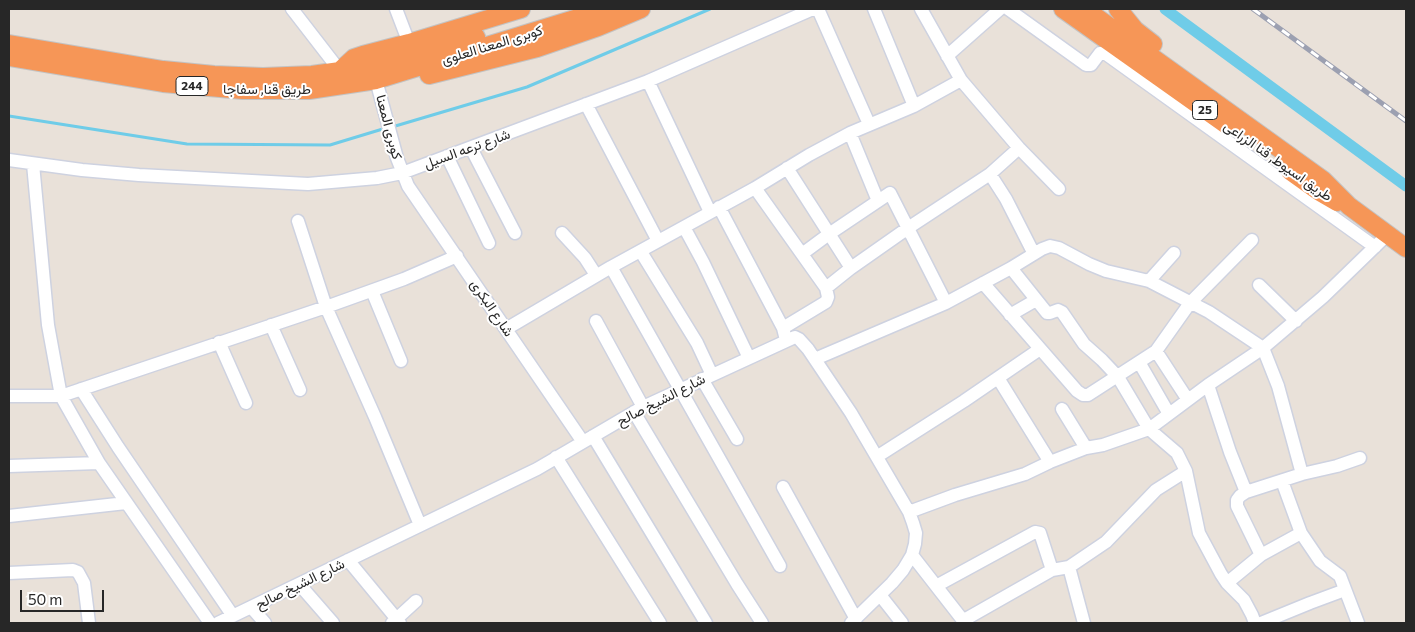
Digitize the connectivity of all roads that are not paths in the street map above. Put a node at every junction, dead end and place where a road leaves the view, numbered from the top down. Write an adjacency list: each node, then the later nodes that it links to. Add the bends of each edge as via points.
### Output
1 (292, 9): 21 (street)
2 (396, 9): 17 (street)
3 (569, 9): 16 (highway, كوبرى المعنا العلوى / 244)
4 (607, 9): 16 (highway, كوبرى المعنا العلوى / 244)
5 (641, 9): 22 (highway, via 598,28 537,48 441,73)
6 (813, 9): 24 (street, شارع ترعه السيل)
7 (818, 9): 27 (street)
8 (874, 9): 26 (street)
9 (921, 9): 19 (street)
10 (1000, 9): 19 (street)
11 (1008, 9): 52 (street, via 1086,65 1091,65 1100,53 1106,54)
12 (1062, 9): 40 (highway, طريق اسيوط, قنا الزراعى / 25, via 1318,191)
13 (1085, 9): 40 (highway, طريق اسيوط, قنا الزراعى / 25, via 1323,180)
14 (1118, 9): 40 (highway, via 1149,41 1327,170 1337,180)
15 (483, 14): 16 (highway); 17 (highway)
16 (530, 20): 21 (highway, كوبرى المعنا العلوى / 244, via 396,61); 22 (highway, كوبرى المعنا العلوى / 244)
17 (410, 43): 21 (highway, via 354,58)
18 (9, 44): 21 (highway, طريق قنا, سفاجا / 244, via 136,66 214,75 288,76)
19 (947, 56): 23 (street)
20 (9, 57): 22 (highway, طريق قنا, سفاجا / 244, via 136,80 216,89 309,90)
21 (340, 71)
22 (376, 80): 35 (street, كوبرى المعنا)
23 (961, 80): 26 (street); 30 (street)
24 (648, 81): 25 (street, شارع ترعه السيل); 41 (street)
25 (586, 104): 29 (street, شارع ترعه السيل); 50 (street)
26 (914, 106): 27 (street)
27 (869, 124): 28 (street)
28 (850, 133): 34 (street); 39 (street)
29 (470, 148): 31 (street, شارع ترعه السيل); 45 (street)
30 (1019, 148): 36 (street); 38 (street)
31 (447, 156): 35 (street, شارع ترعه السيل); 51 (street)
32 (9, 160): 33 (street, شارع ترعه السيل)
33 (33, 164): 35 (street, شارع ترعه السيل, via 139,176 308,184); 94 (street, via 48,325)
34 (787, 168): 37 (street); 47 (street)
35 (402, 173): 58 (street, شارع البكرى)
36 (990, 174): 44 (street); 57 (street)
37 (755, 188): 41 (street); 56 (street)
38 (1058, 189)
39 (878, 201): 44 (street, via 890,193); 47 (street)
40 (1349, 206): 48 (highway, طريق اسيوط, قنا الزراعى / 25)
41 (715, 210): 43 (street); 77 (street)
42 (298, 221): 71 (street)
43 (684, 226): 50 (street); 82 (street)
44 (908, 228): 60 (street); 70 (street)
45 (515, 233)
46 (562, 233): 62 (street)
47 (829, 234): 56 (street); 60 (street)
48 (1388, 234): 52 (street); 53 (highway, طريق اسيوط, قنا الزراعى / 25)
49 (1252, 240): 69 (street)
50 (658, 241): 54 (street)
51 (489, 243)
52 (1375, 247): 73 (street)
53 (1406, 248)
54 (641, 252): 59 (street); 86 (street, via 697,342)
55 (1174, 253): 63 (street)
56 (802, 254): 66 (street)
57 (1034, 254): 61 (street); 63 (street, via 1050,246 1059,248 1106,271)
58 (457, 256): 67 (street); 76 (street, شارع البكرى)
59 (611, 267): 62 (street); 91 (street)
60 (851, 268): 66 (street)
61 (1012, 268): 64 (street); 68 (street)
62 (596, 275): 76 (street)
63 (1149, 281): 69 (street)
64 (983, 283): 70 (street); 72 (street)
65 (1259, 285): 73 (street)
66 (826, 288): 77 (street, شارع الشيخ صالح, via 826,302)
67 (372, 290): 71 (street); 84 (street)
68 (1036, 300): 72 (street); 87 (street, via 1047,313 1062,312 1084,344)
69 (1190, 302): 79 (street); 81 (street)
70 (946, 303): 83 (street)
71 (326, 307): 75 (street); 118 (street)
72 (1010, 315): 80 (street)
73 (1296, 320): 79 (street)
74 (596, 321): 97 (street)
75 (271, 325): 78 (street); 92 (street)
76 (506, 329): 101 (street, شارع البكرى)
77 (785, 334): 82 (street, شارع الشيخ صالح); 83 (street, via 798,338)
78 (219, 342): 90 (street); 96 (street)
79 (1263, 348): 89 (street); 111 (street, via 1278,386)
80 (1040, 349): 87 (street, via 1083,396); 88 (street)
81 (1156, 351): 85 (street); 95 (street)
82 (748, 358): 86 (street, شارع الشيخ صالح)
83 (815, 358): 104 (street)
84 (401, 361)
85 (1139, 362): 87 (street); 99 (street)
86 (707, 377): 91 (street, شارع الشيخ صالح); 102 (street)
87 (1118, 377): 100 (street)
88 (998, 378): 104 (street); 107 (street)
89 (1208, 385): 95 (street); 114 (street)
90 (81, 388): 94 (street); 134 (street)
91 (681, 389): 97 (street, شارع الشيخ صالح); 123 (street)
92 (300, 390)
93 (9, 396): 94 (street)
94 (61, 396): 108 (street)
95 (1188, 400): 99 (street)
96 (246, 403)
97 (638, 409): 101 (street, شارع الشيخ صالح); 145 (street)
98 (1062, 409): 103 (street)
99 (1169, 414): 100 (street)
100 (1149, 429): 103 (street); 110 (street, via 1177,452)
101 (588, 439): 105 (street, شارع الشيخ صالح); 144 (street, شارع البكرى)
102 (736, 439)
103 (1086, 448): 107 (street)
104 (878, 456): 116 (street)
105 (556, 457): 118 (street, شارع الشيخ صالح); 143 (street)
106 (1360, 458): 111 (street)
107 (1050, 462): 116 (street, via 1024,474 955,494)
108 (98, 463): 109 (street); 115 (street)
109 (9, 466)
110 (1186, 471): 124 (street, via 1156,490 1106,542); 127 (street, via 1199,533)
111 (1302, 474): 112 (street)
112 (1282, 481): 114 (street); 119 (street)
113 (783, 487): 135 (street)
114 (1246, 492): 120 (street, via 1237,500 1237,506)
115 (126, 502): 117 (street); 139 (street)
116 (909, 512): 121 (street, via 916,533)
117 (9, 516)
118 (420, 525): 122 (street, شارع الشيخ صالح)
119 (1302, 533): 120 (street); 130 (street, via 1320,561 1340,576)
120 (1261, 554): 127 (street)
121 (912, 555): 129 (street); 131 (street)
122 (348, 560): 128 (street, شارع الشيخ صالح); 136 (street)
123 (780, 566)
124 (1069, 567): 125 (street); 147 (street)
125 (1052, 570): 129 (street, via 1040,533 1035,532); 137 (street)
126 (9, 573): 138 (street, via 78,572 84,583)
127 (1227, 583): 148 (street, via 1244,600)
128 (300, 584): 133 (street, شارع الشيخ صالح); 142 (street)
129 (936, 586): 137 (street)
130 (1345, 590): 149 (street); 150 (street)
131 (880, 595): 135 (street); 146 (street)
132 (416, 601): 136 (street)
133 (251, 607): 134 (street, شارع الشيخ صالح); 141 (street)
134 (233, 616): 140 (street, شارع الشيخ صالح)
135 (853, 621)
136 (396, 622)
137 (965, 622)
138 (89, 623)
139 (210, 623)
140 (218, 623)
141 (265, 623)
142 (332, 623)
143 (660, 623)
144 (706, 623)
145 (762, 623)
146 (902, 623)
147 (1084, 623)
148 (1254, 623)
149 (1261, 623)
150 (1358, 623)

